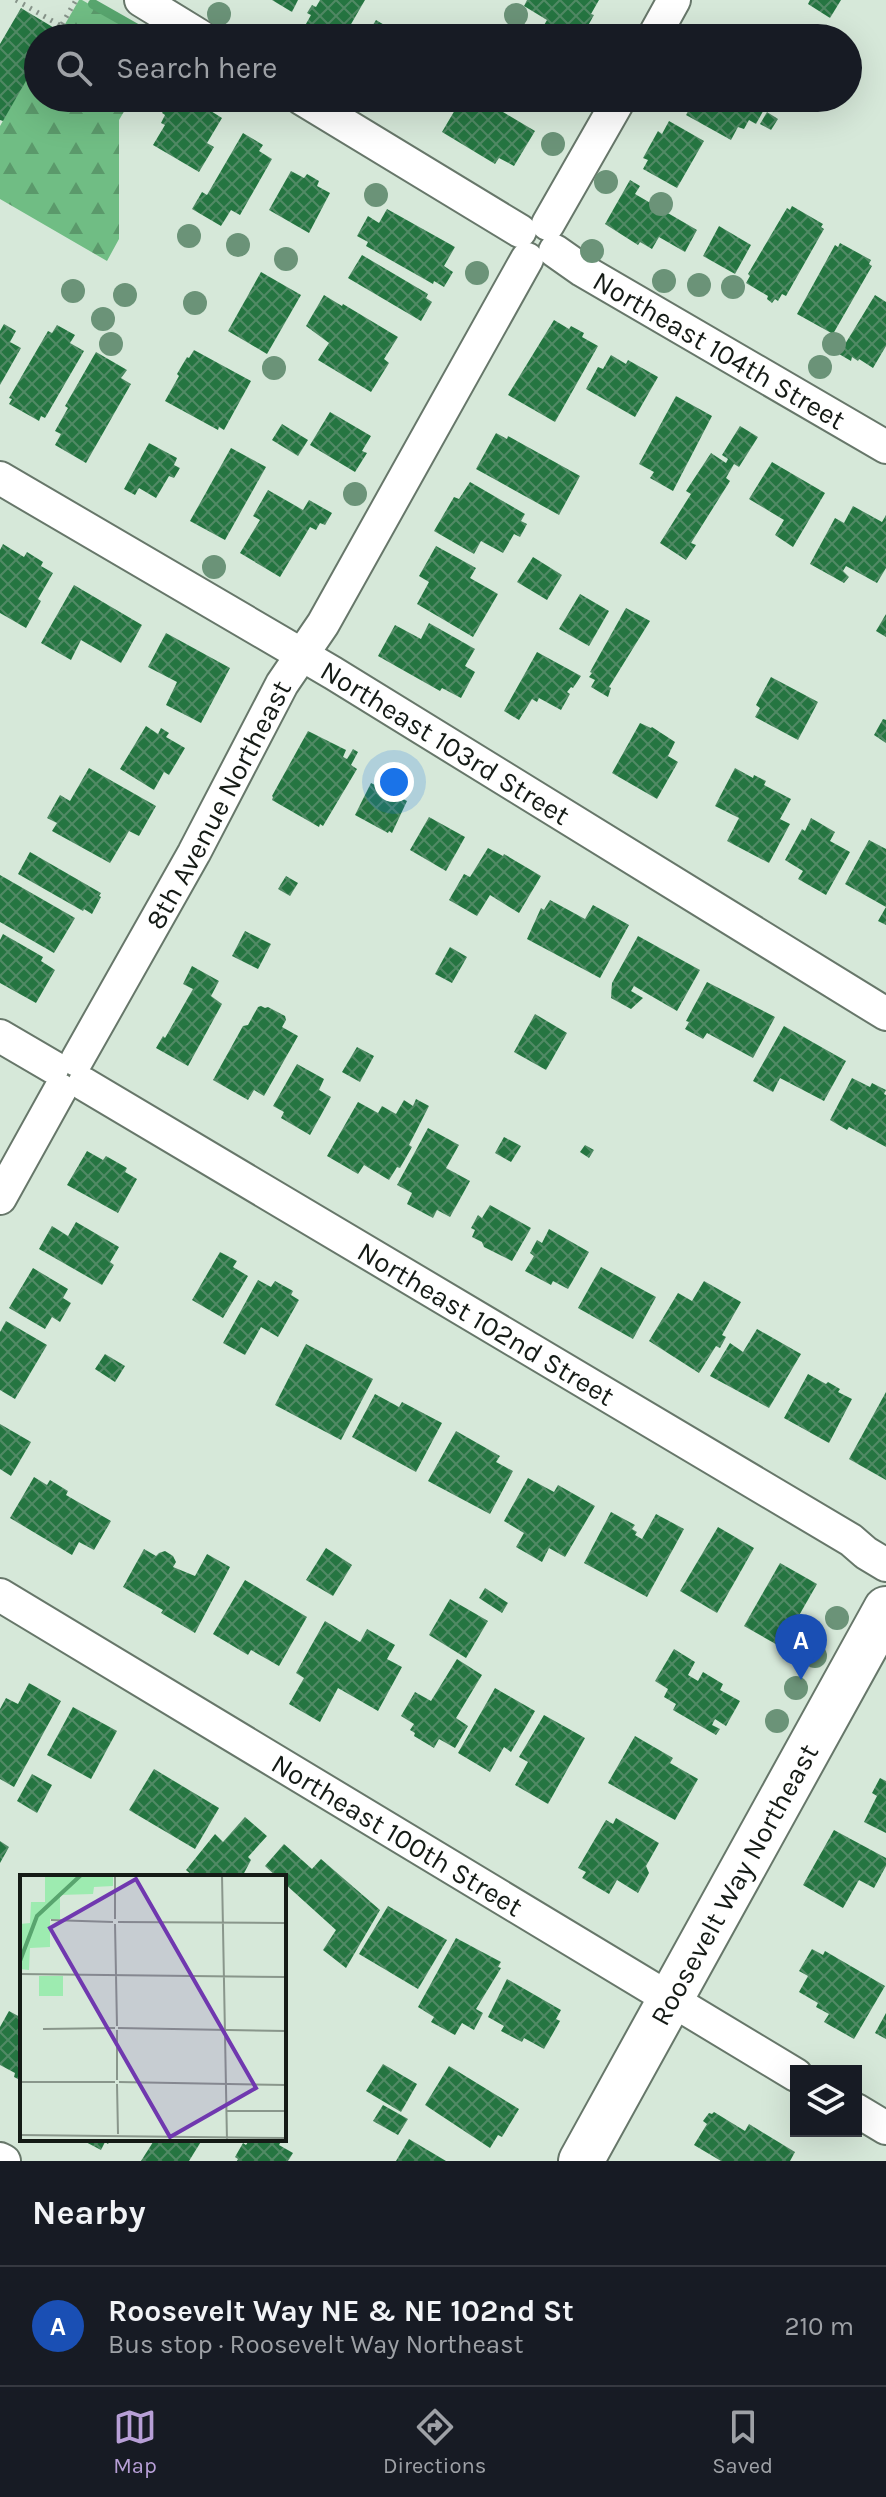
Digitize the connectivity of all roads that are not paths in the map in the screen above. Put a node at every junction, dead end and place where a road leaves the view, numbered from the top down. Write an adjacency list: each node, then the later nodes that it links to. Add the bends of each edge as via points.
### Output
1 (141, 0): 3 (street)
2 (674, 0): 4 (street)
3 (180, 24)
4 (661, 24)
5 (324, 112): 7 (street, Northeast 104th Street)
6 (612, 112): 7 (street, 8th Avenue Northeast)
7 (538, 241): 8 (street, Northeast 104th Street); 10 (street, 8th Avenue Northeast)
8 (886, 447)
9 (0, 478): 10 (street, Northeast 103rd Street)
10 (302, 655): 11 (street, Northeast 103rd Street); 13 (street, 8th Avenue Northeast)
11 (886, 1014)
12 (0, 1036): 13 (street, Northeast 102nd Street)
13 (69, 1075): 14 (street, 8th Avenue Northeast); 15 (street, Northeast 102nd Street)
14 (0, 1198)
15 (886, 1565)
16 (0, 1595): 18 (street, Northeast 100th Street)
17 (886, 1609): 18 (main road, Roosevelt Way Northeast)
18 (670, 2001): 19 (street, Northeast 100th Street); 22 (main road, Roosevelt Way Northeast)
19 (790, 2071)
20 (862, 2114): 21 (street)
21 (886, 2128)
22 (581, 2161)

